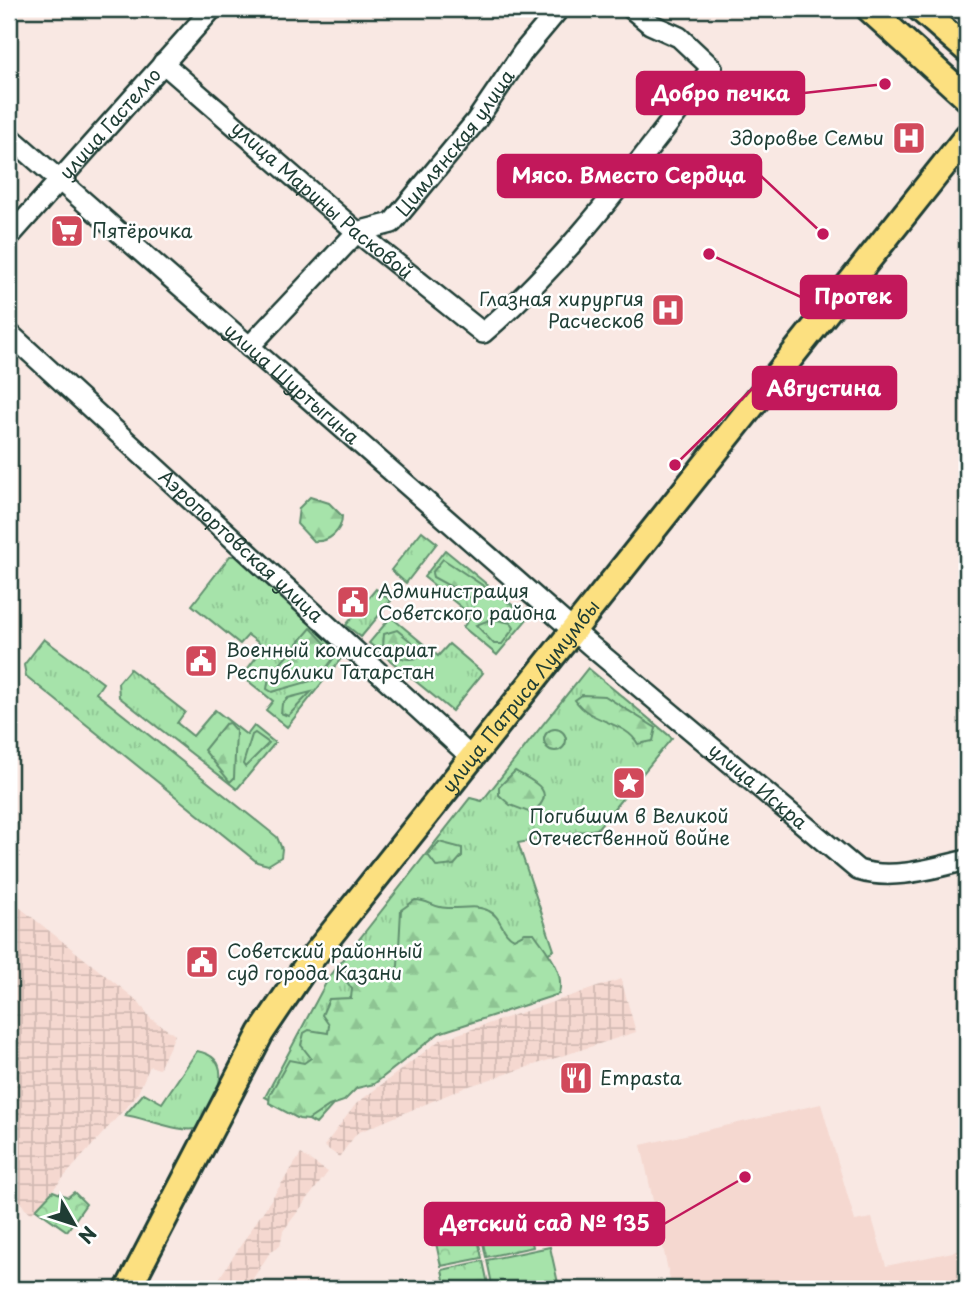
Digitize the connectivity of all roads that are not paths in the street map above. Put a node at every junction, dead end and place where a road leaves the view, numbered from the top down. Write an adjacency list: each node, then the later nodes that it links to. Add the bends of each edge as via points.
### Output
1 (212, 9): 7 (street, улица Гастелло)
2 (559, 9): 12 (street, Цимлянская улица, via 392,223)
3 (632, 9): 12 (street, улица Марины Расковой, via 650,24 679,37 712,68 566,251 525,297 483,333)
4 (869, 9): 8 (main road)
5 (920, 9): 6 (main road)
6 (967, 50)
7 (163, 63): 11 (street, улица Гастелло); 12 (street, улица Марины Расковой)
8 (967, 98)
9 (9, 136): 11 (street, улица Шуртыгина)
10 (967, 136): 16 (main road, улица Патриса Лумумбы)
11 (59, 181): 13 (street, улица Гастелло); 15 (street, улица Шуртыгина)
12 (357, 232): 15 (street)
13 (9, 237)
14 (9, 333): 17 (street, Аэропортовская улица)
15 (249, 347): 16 (street, улица Шуртыгина)
16 (575, 632): 17 (main road, улица Патриса Лумумбы); 18 (street, улица Искра, via 858,870 901,873)
17 (473, 759): 19 (main road, улица Патриса Лумумбы, via 309,962 261,1032)
18 (967, 860)
19 (128, 1289)

